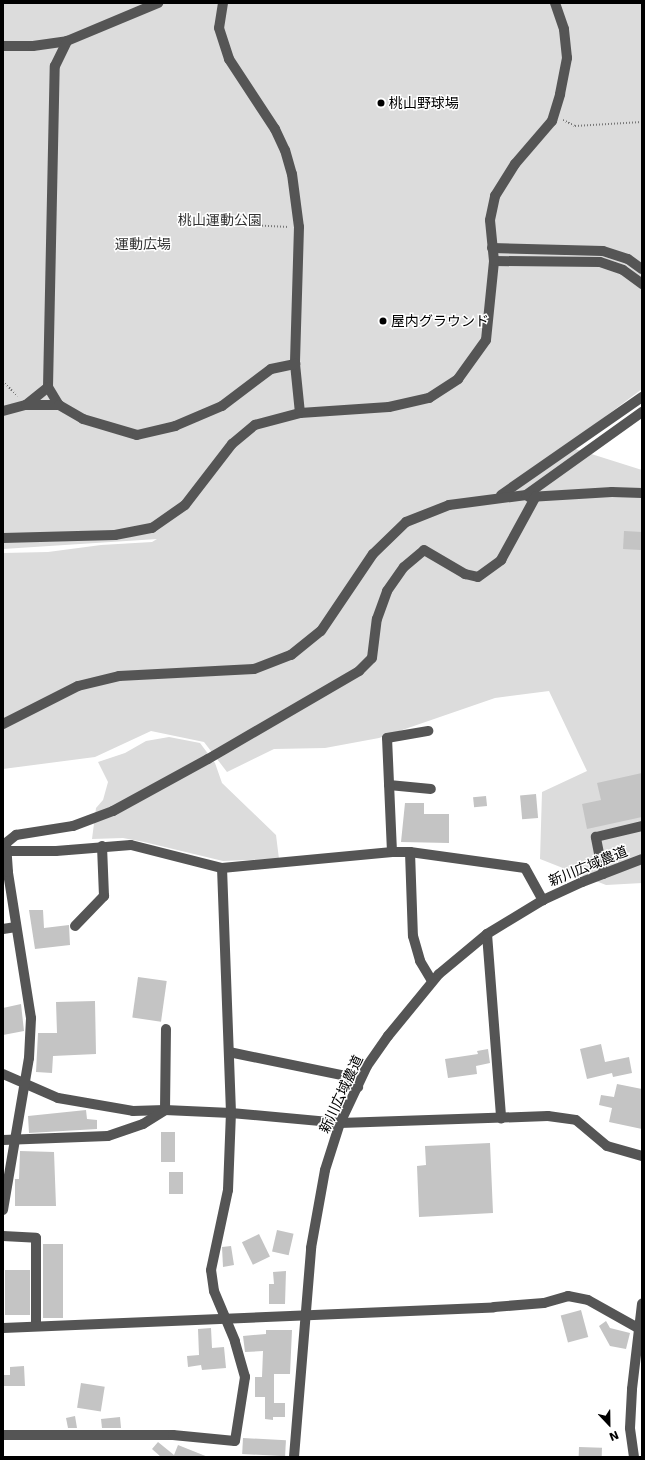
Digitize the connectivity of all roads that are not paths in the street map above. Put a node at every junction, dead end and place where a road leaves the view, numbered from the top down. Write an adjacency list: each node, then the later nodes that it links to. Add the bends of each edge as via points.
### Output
1 (158, 3): 4 (street)
2 (223, 3): 10 (street, via 219,28 229,59 260,104 285,150 292,174 298,227)
3 (555, 3): 6 (street, via 564,29 567,58 554,115 552,121 515,164 495,196 490,220)
4 (67, 41): 5 (street, via 33,46); 11 (street, via 55,66)
5 (3, 46)
6 (492, 248): 7 (street); 8 (street, via 602,251 628,259)
7 (494, 261): 9 (street, via 600,262 622,270); 17 (street, via 486,340 458,379 429,398 389,407)
8 (642, 269)
9 (642, 284)
10 (295, 364): 14 (street, via 271,369 222,406 175,426 137,434 83,419); 17 (street)
11 (48, 387): 13 (street); 14 (street)
12 (642, 398): 20 (street, via 517,486)
13 (26, 405): 14 (street); 15 (street)
14 (59, 405)
15 (3, 411)
16 (642, 412): 20 (street, via 526,495)
17 (300, 413): 21 (street, via 255,425 232,444 185,505 152,528 115,535)
18 (642, 493): 19 (street)
19 (536, 496): 20 (street); 28 (street, via 501,560 478,577 465,574 424,550 404,567 387,591 377,619 372,658 359,671 113,811 73,826 16,835 6,843)
20 (497, 497): 22 (street, via 449,505 406,522 373,554 321,631 291,655 254,668 119,676 78,686)
21 (3, 538)
22 (3, 724)
23 (428, 731): 24 (street, via 387,738)
24 (389, 785): 25 (street); 29 (street)
25 (431, 789)
26 (642, 826): 33 (street, via 596,836)
27 (102, 846): 28 (street); 32 (street, via 131,845); 35 (street, via 104,896)
28 (6, 851): 36 (street)
29 (392, 852): 30 (street); 32 (street)
30 (410, 852): 34 (street, via 525,868); 39 (street, via 413,936 420,961)
31 (642, 859): 33 (street, 新川広域農道)
32 (222, 868): 41 (street)
33 (603, 874): 34 (street, 新川広域農道)
34 (543, 900): 38 (street, 新川広域農道)
35 (75, 926)
36 (16, 927): 37 (street); 43 (street, via 31,1018)
37 (3, 929)
38 (486, 934): 39 (street, 新川広域農道); 47 (street)
39 (432, 982): 44 (street, 新川広域農道, via 388,1036 367,1066)
40 (166, 1029): 45 (street)
41 (229, 1052): 44 (street, via 341,1075); 46 (street)
42 (3, 1074): 43 (street)
43 (25, 1084): 45 (street, via 58,1098 98,1106 133,1111); 50 (street)
44 (358, 1087): 48 (street, 新川広域農道)
45 (165, 1110): 46 (street); 50 (street, via 143,1124 108,1136)
46 (231, 1113): 48 (street); 56 (street, via 228,1190 211,1270 214,1291)
47 (501, 1118): 48 (street); 51 (street, via 548,1116 576,1120 608,1146)
48 (340, 1123): 55 (street, 新川広域農道, via 322,1186 311,1248)
49 (3, 1140): 50 (street)
50 (16, 1140): 52 (street)
51 (642, 1156)
52 (3, 1210)
53 (3, 1236): 57 (street, via 36,1238)
54 (642, 1304): 59 (street)
55 (306, 1315): 56 (street); 59 (street, via 544,1304 568,1296 588,1300); 61 (street, 新川広域農道)
56 (224, 1318): 57 (street); 60 (street, via 235,1341 245,1377 235,1441 173,1435)
57 (36, 1326): 58 (street)
58 (3, 1328)
59 (638, 1328): 62 (street, via 630,1428)
60 (3, 1435)
61 (294, 1457)
62 (634, 1457)

